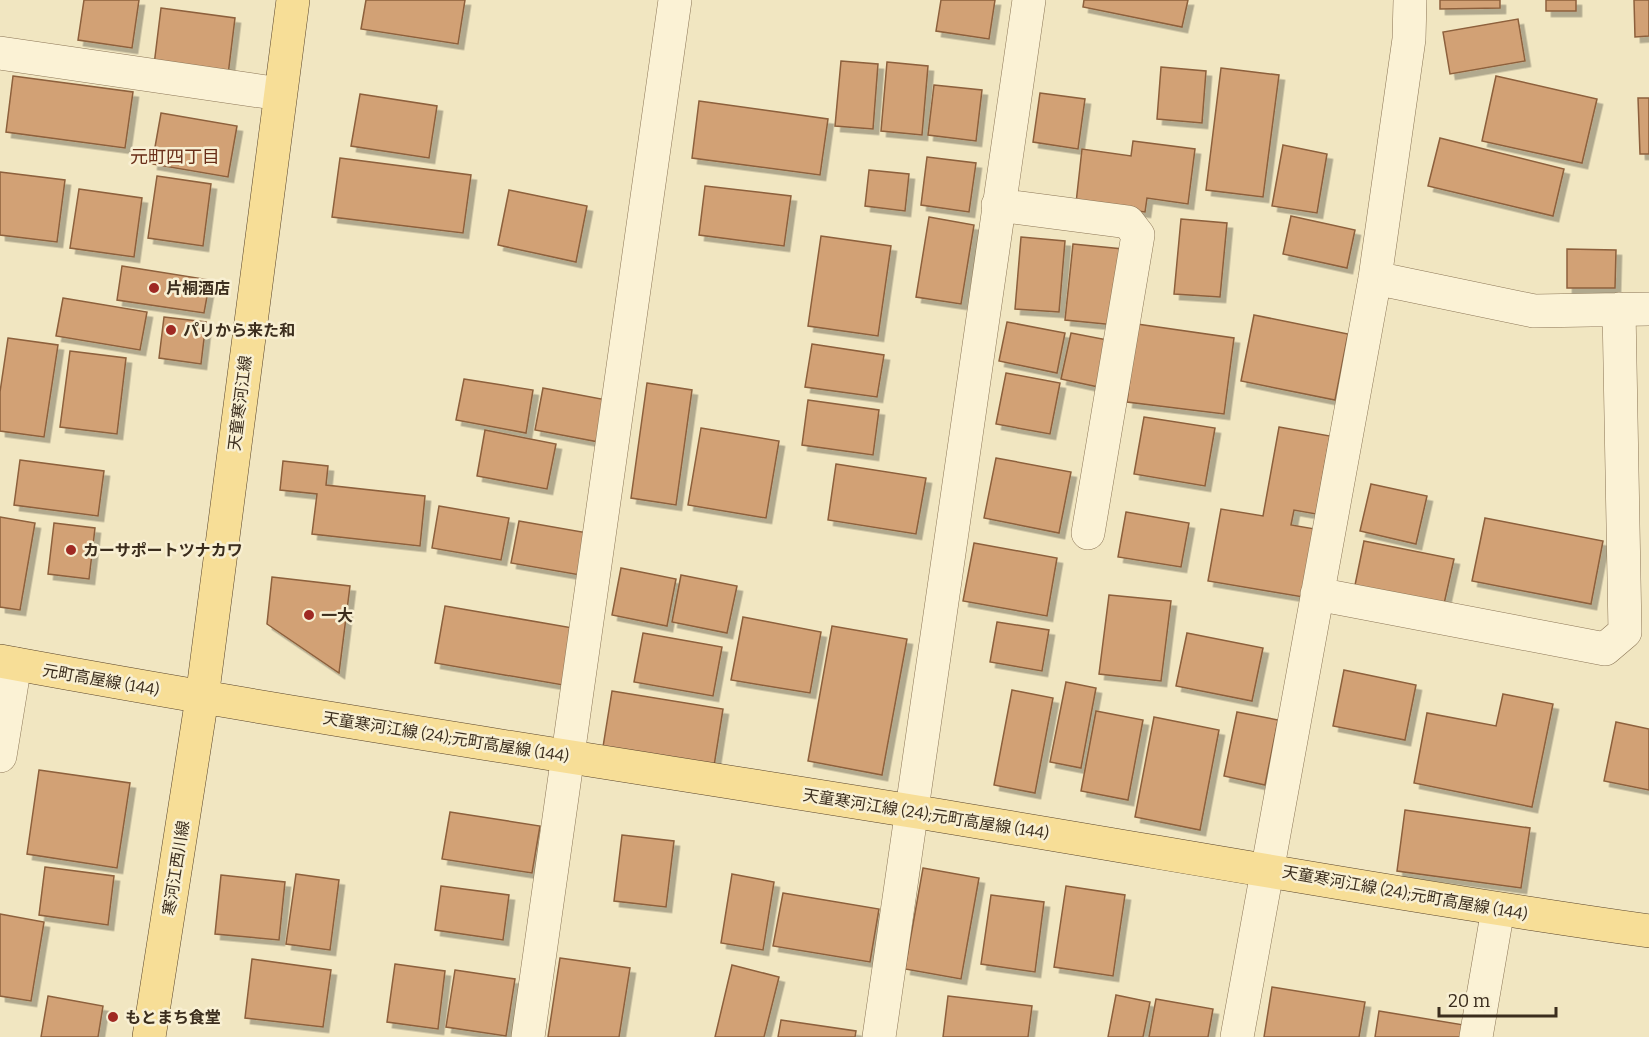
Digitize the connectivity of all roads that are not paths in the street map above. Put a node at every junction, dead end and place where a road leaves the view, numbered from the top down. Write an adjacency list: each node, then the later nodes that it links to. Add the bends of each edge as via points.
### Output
1 (293, 0): 6 (main road, 天童寒河江線)
2 (675, 0): 15 (lane)
3 (1029, 0): 7 (lane)
4 (1410, 0): 8 (lane, via 1409,39)
5 (0, 53): 6 (lane)
6 (280, 94): 13 (main road, 天童寒河江線)
7 (998, 205): 10 (lane, via 1128,222 1138,235); 16 (lane)
8 (1375, 278): 9 (lane, via 1534,311); 11 (lane)
9 (1634, 309): 11 (lane, via 1625,632 1605,649)
10 (1088, 533)
11 (1317, 594): 17 (lane)
12 (8, 663): 13 (main road, 元町高屋線 (144)); 14 (lane)
13 (202, 698): 15 (main road, 天童寒河江線 (24);元町高屋線 (144)); 20 (main road, 寒河江西川線)
14 (0, 756)
15 (568, 757): 16 (main road, 天童寒河江線 (24);元町高屋線 (144)); 21 (lane)
16 (911, 811): 17 (main road, 天童寒河江線 (24);元町高屋線 (144)); 22 (lane)
17 (1267, 870): 18 (main road, 天童寒河江線 (24);元町高屋線 (144)); 23 (lane)
18 (1498, 909): 19 (main road, 天童寒河江線 (24);元町高屋線 (144)); 24 (lane)
19 (1649, 931)
20 (149, 1037)
21 (528, 1037)
22 (879, 1037)
23 (1237, 1037)
24 (1476, 1037)

